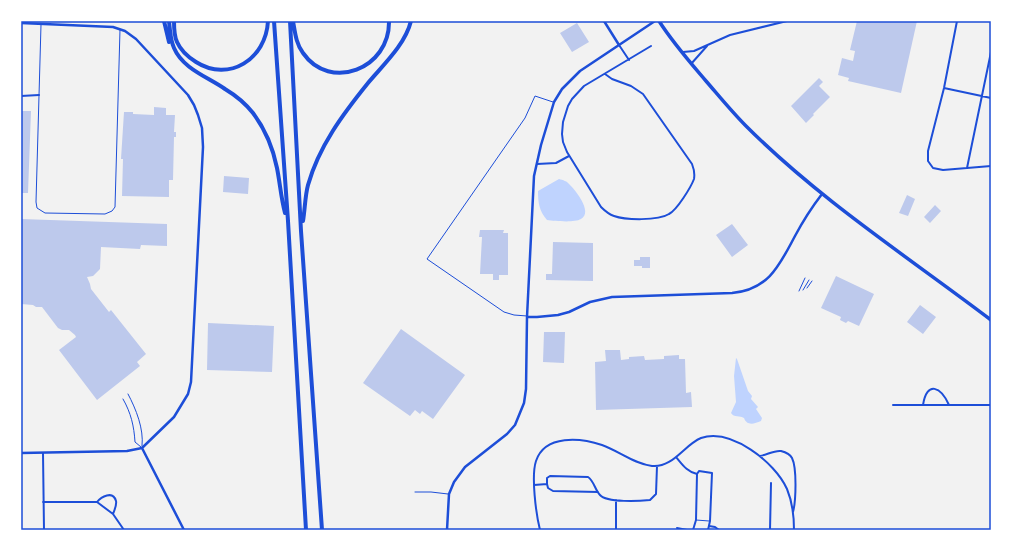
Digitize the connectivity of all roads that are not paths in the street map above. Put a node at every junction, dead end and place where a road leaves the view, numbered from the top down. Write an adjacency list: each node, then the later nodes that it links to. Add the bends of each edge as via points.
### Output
1 (164, 21): 20 (highway, via 169,42)
2 (169, 21): 20 (highway)
3 (174, 21): 4 (highway, via 177,42 183,52 203,66 224,70 242,64 256,53 264,41)
4 (268, 21)
5 (274, 21): 37 (highway)
6 (292, 21): 7 (highway, via 303,54 318,67 334,72 351,72 382,51 388,37); 38 (highway)
7 (389, 21)
8 (411, 21): 38 (highway, via 398,47 328,137 317,158 308,186)
9 (604, 21): 17 (street)
10 (655, 21): 17 (street)
11 (659, 21): 22 (main road)
12 (786, 21): 18 (street, via 730,35)
13 (957, 21): 26 (street)
14 (21, 23): 15 (street)
15 (40, 24): 16 (street, via 90,25); 27 (lane)
16 (120, 29): 27 (lane, via 112,211 105,214 45,213 37,208); 53 (street, via 136,39 188,95 202,128 203,147 191,382 180,409)
17 (619, 45): 23 (street); 31 (street, via 572,79)
18 (707, 45): 22 (street); 24 (street)
19 (651, 46): 23 (street)
20 (174, 49): 37 (highway, via 184,63 236,96 262,126 275,161 281,200)
21 (991, 52): 29 (street)
22 (681, 53): 24 (main road)
23 (629, 60): 25 (street)
24 (691, 64): 36 (main road, via 746,127)
25 (605, 74): 32 (street, via 578,92 568,106 562,134); 32 (street, via 638,89 648,100 692,164 692,183 671,214 652,218 615,217 602,207)
26 (944, 88): 29 (street); 35 (street, via 928,151 928,161 937,170)
27 (39, 95): 28 (street)
28 (21, 96)
29 (982, 96): 30 (street); 35 (street)
30 (991, 98)
31 (554, 102): 33 (street); 45 (lane, via 535,96 525,118 427,259 504,312)
32 (569, 156): 33 (street, via 556,163)
33 (536, 164): 45 (street)
34 (991, 166): 35 (street)
35 (967, 168)
36 (822, 194): 45 (street, via 802,222 775,271 751,289 732,293 612,297 590,302 558,315); 46 (main road)
37 (288, 221): 78 (highway)
38 (301, 231): 79 (highway)
39 (805, 278): 44 (lane)
40 (809, 280): 43 (lane)
41 (812, 281): 42 (lane)
42 (807, 288)
43 (803, 290)
44 (799, 291)
45 (527, 316): 65 (street, via 526,389 519,417 507,434 465,467)
46 (991, 320)
47 (128, 394): 53 (lane, via 140,427)
48 (123, 398): 53 (lane, via 130,410 135,442)
49 (893, 405): 50 (street)
50 (923, 405): 51 (street); 51 (street, via 928,390 934,389 942,394)
51 (949, 405): 52 (street)
52 (991, 405)
53 (142, 448): 55 (street, via 128,451); 77 (street)
54 (21, 453): 55 (street)
55 (43, 453): 67 (street)
56 (759, 456): 57 (street, via 734,441 711,436 696,440); 69 (street, via 775,470 786,487); 69 (street, via 779,451 791,456 796,492)
57 (676, 457): 58 (street); 59 (street, via 689,471)
58 (657, 466): 61 (street, via 634,461 601,445 576,440 558,441 540,452 535,467); 66 (street, via 656,494 652,499)
59 (697, 474): 71 (street); 72 (street, via 698,471 712,474)
60 (771, 483): 87 (street)
61 (534, 484): 62 (street); 81 (street)
62 (547, 484): 64 (street, via 553,491); 64 (street, via 547,478 550,476 586,476 591,479)
63 (415, 492): 65 (lane)
64 (598, 492): 66 (street, via 603,498)
65 (449, 494): 80 (street)
66 (616, 500): 82 (street)
67 (43, 502): 68 (street); 75 (street)
68 (97, 502): 70 (street); 70 (street, via 104,496 114,497 116,501)
69 (792, 512): 88 (street)
70 (113, 514): 76 (street)
71 (696, 520): 72 (lane); 84 (street)
72 (710, 521): 73 (street)
73 (709, 526): 85 (street); 86 (street)
74 (677, 528): 83 (street)
75 (44, 530)
76 (124, 530)
77 (184, 530)
78 (306, 530)
79 (322, 530)
80 (447, 530)
81 (540, 530)
82 (616, 530)
83 (687, 530)
84 (693, 530)
85 (708, 530)
86 (719, 530)
87 (770, 530)
88 (794, 530)

